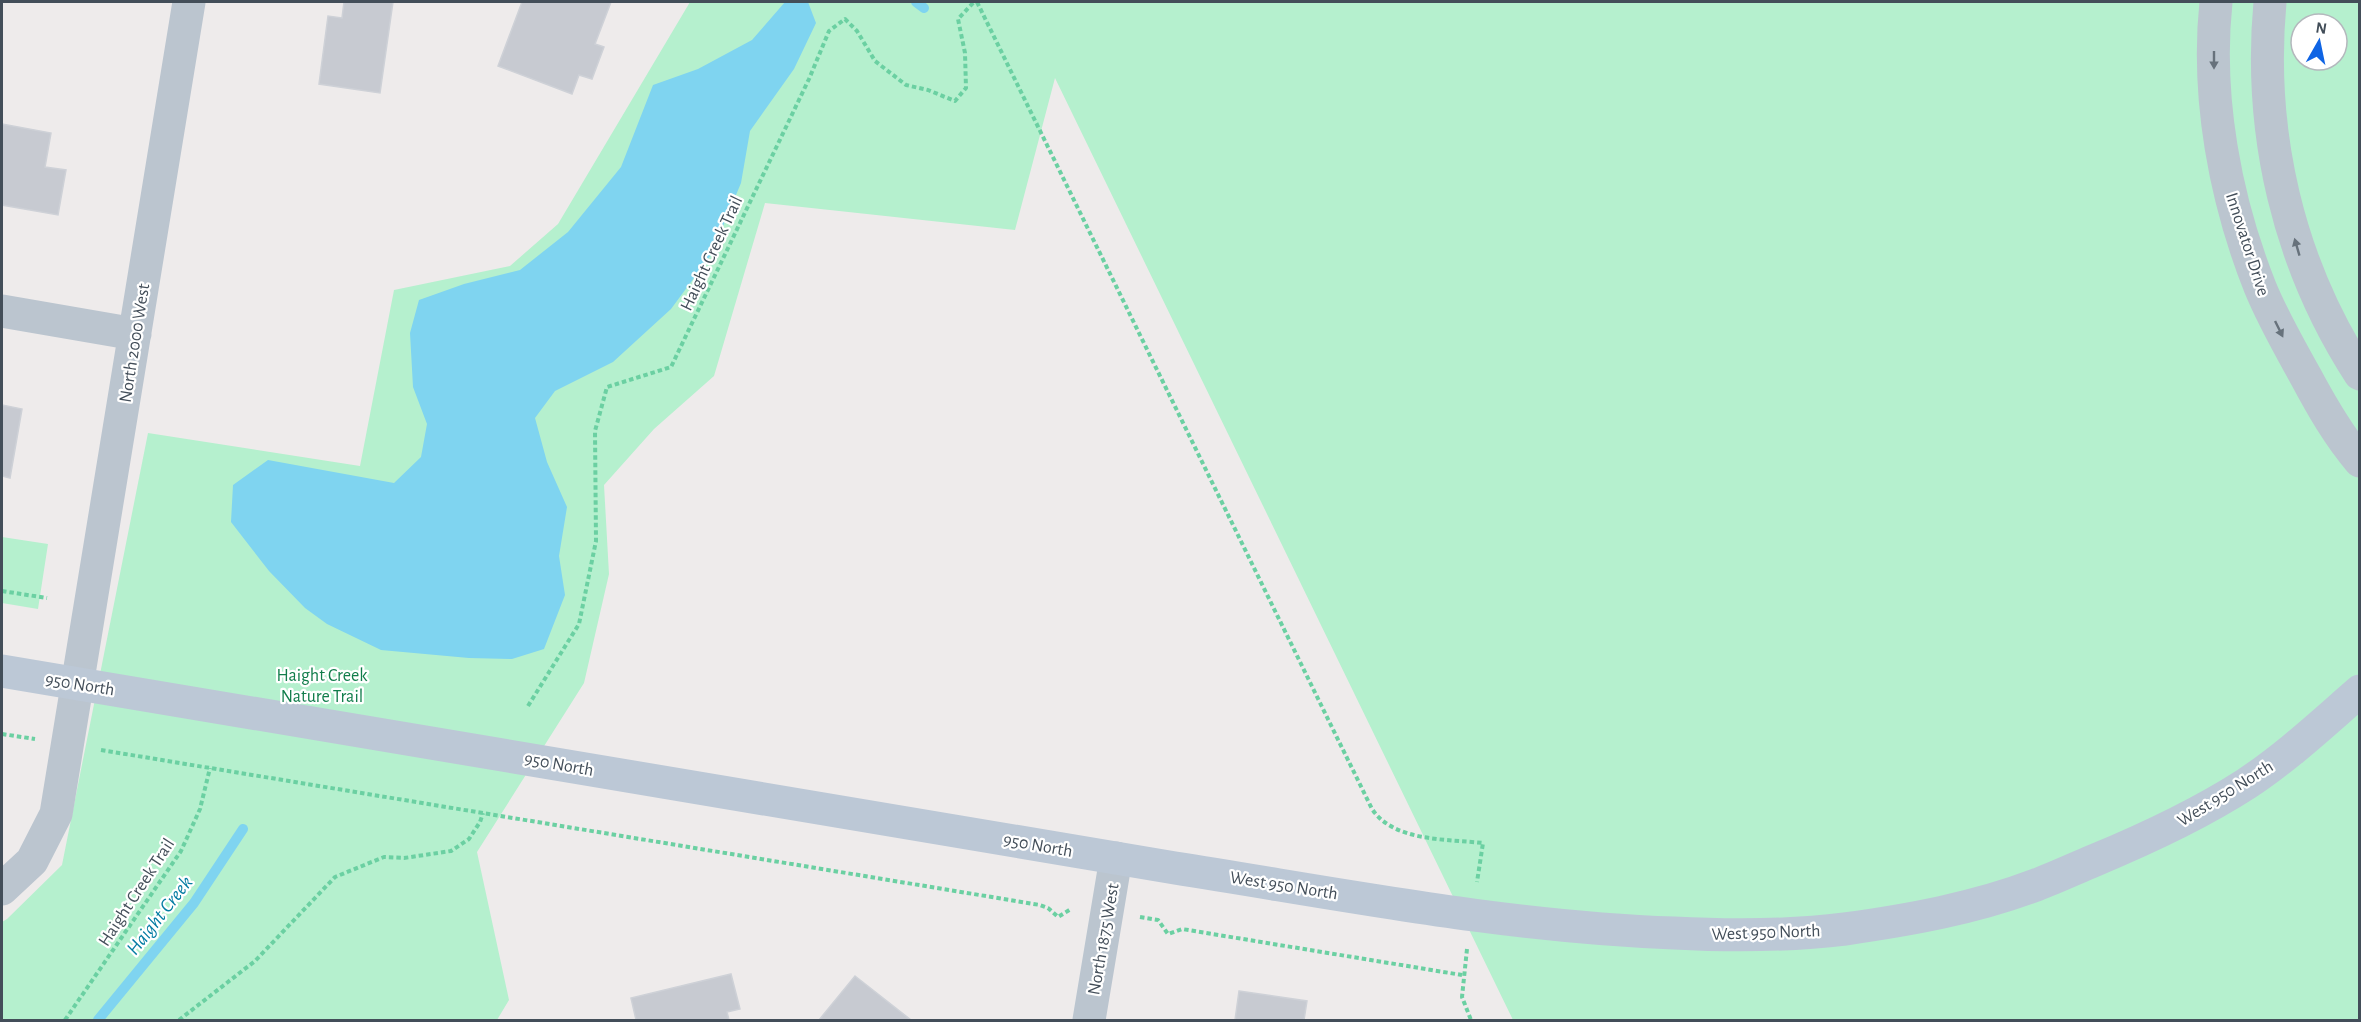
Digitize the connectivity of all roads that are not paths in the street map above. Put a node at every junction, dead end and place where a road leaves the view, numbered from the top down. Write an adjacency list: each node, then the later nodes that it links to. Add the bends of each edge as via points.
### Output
1 (189, 2): 5 (street, North 2000 West)
2 (2216, 2): 7 (street, Innovator Drive, one-way to 7, via 2216,103 2226,173 2242,237 2281,333 2329,420)
3 (2270, 2): 6 (street, one-way to 3, via 2314,292 2284,202 2269,107)
4 (2, 311): 5 (street)
5 (135, 334): 9 (street, North 2000 West)
6 (2360, 374)
7 (2360, 461)
8 (2, 672): 9 (main road, 950 North)
9 (77, 684): 11 (main road, 950 North); 12 (street, North 2000 West, via 56,814 32,861)
10 (2360, 690): 11 (main road, West 950 North, via 2292,750 2244,785 2141,842 2032,887 1904,920 1840,930 1708,935 1541,925)
11 (1116, 858): 13 (street, North 1875 West)
12 (2, 890)
13 (1089, 1020)

